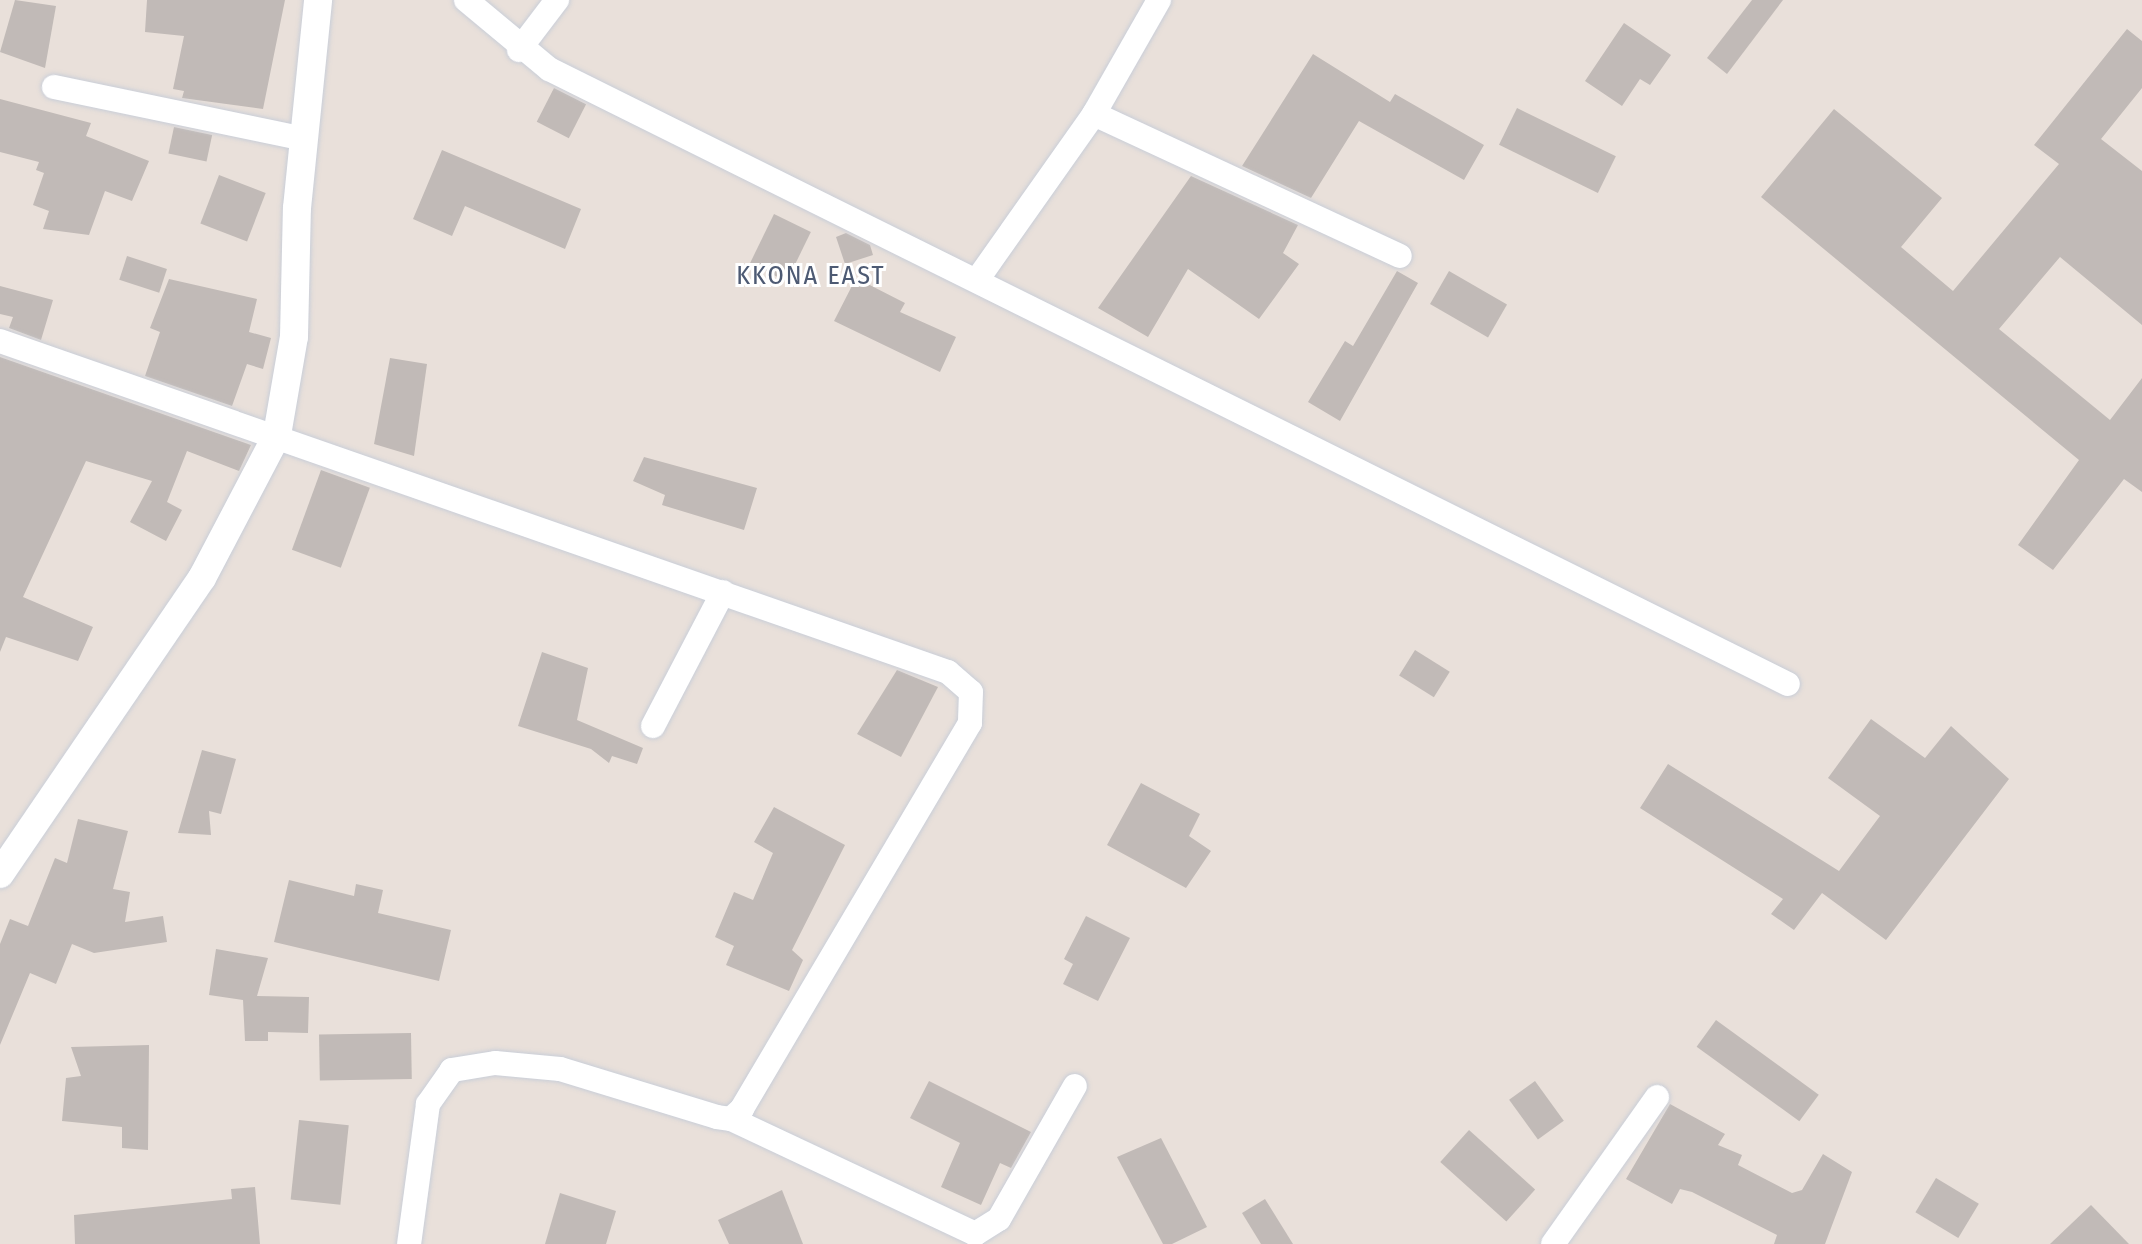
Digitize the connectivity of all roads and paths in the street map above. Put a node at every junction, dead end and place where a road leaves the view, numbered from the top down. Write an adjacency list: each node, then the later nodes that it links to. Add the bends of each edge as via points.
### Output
1 (318, 0): 8 (street)
2 (466, 0): 5 (street)
3 (557, 0): 5 (street)
4 (1159, 0): 7 (street)
5 (519, 50): 10 (street)
6 (54, 87): 8 (street)
7 (1094, 114): 9 (street); 10 (street)
8 (304, 139): 12 (street, via 294,337)
9 (1400, 256)
10 (977, 280): 14 (street)
11 (0, 341): 12 (street)
12 (277, 435): 13 (street); 16 (street, via 202,578)
13 (723, 592): 15 (street); 19 (street, via 948,672 962,679 974,709 761,1080)
14 (1788, 684)
15 (653, 726)
16 (0, 874)
17 (1075, 1086): 19 (street, via 999,1219 975,1234)
18 (1657, 1097): 21 (street)
19 (731, 1119): 20 (street, via 560,1069 495,1063 452,1070 428,1104)
20 (409, 1244)
21 (1553, 1244)

